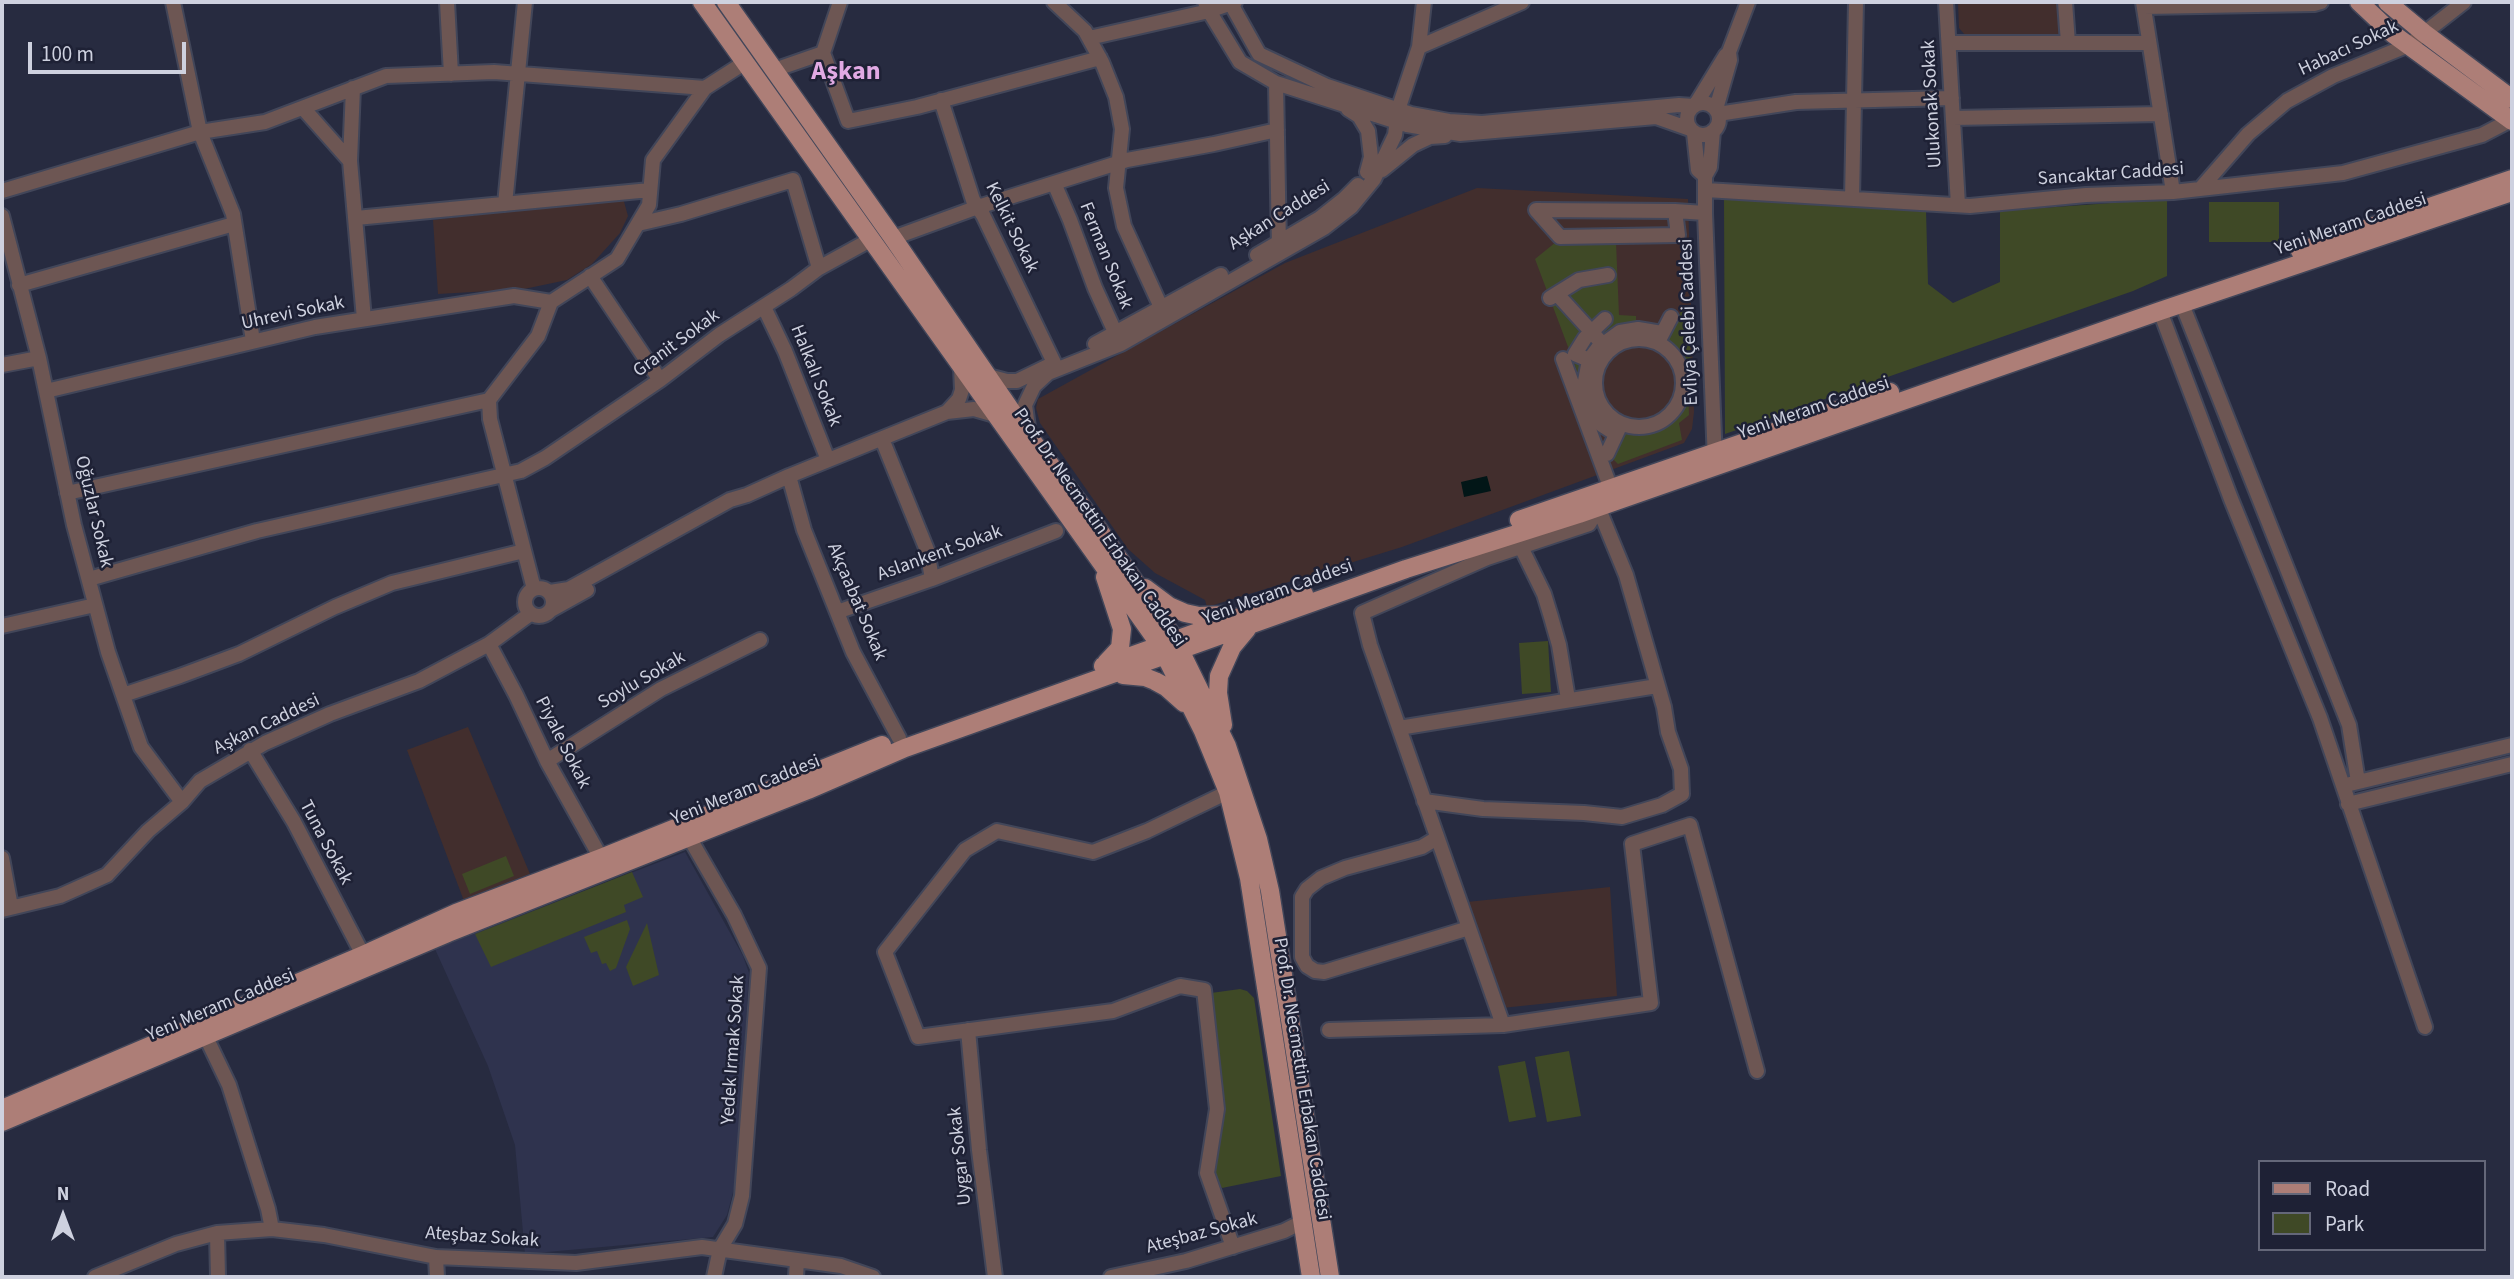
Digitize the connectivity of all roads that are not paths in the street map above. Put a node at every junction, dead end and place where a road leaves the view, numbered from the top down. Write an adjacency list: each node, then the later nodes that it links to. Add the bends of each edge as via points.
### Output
1 (173, 2): 53 (street)
2 (447, 2): 33 (street)
3 (525, 2): 34 (street)
4 (702, 2): 31 (main road, Prof. Dr. Necmettin Erbakan Caddesi)
5 (726, 2): 32 (main road, Prof. Dr. Necmettin Erbakan Caddesi)
6 (840, 2): 29 (street)
7 (1054, 2): 22 (street)
8 (1232, 2): 20 (street); 47 (street, via 1259,54)
9 (1424, 2): 27 (street, Aşkan Caddesi)
10 (1522, 2): 27 (street)
11 (1748, 2): 28 (street)
12 (1856, 2): 41 (street)
13 (1946, 2): 23 (street, Ulukonak Sokak)
14 (2065, 2): 24 (street)
15 (2321, 2): 19 (street)
16 (2359, 2): 26 (main road)
17 (2387, 2): 21 (main road)
18 (2463, 2): 21 (street, Habacı Sokak)
19 (2143, 5): 25 (street)
20 (1207, 6): 22 (street); 35 (street, via 1240,62)
21 (2424, 33): 26 (street, Habacı Sokak); 39 (main road)
22 (1089, 38): 30 (street)
23 (1949, 43): 24 (street); 38 (street, Ulukonak Sokak)
24 (2068, 43): 25 (street)
25 (2149, 43): 46 (street)
26 (2409, 45): 49 (main road); 62 (street, Habacı Sokak, via 2333,76 2287,101 2248,134)
27 (1419, 47): 47 (street, Aşkan Caddesi)
28 (1729, 52): 43 (street); 45 (street)
29 (823, 53): 32 (street); 40 (street, via 848,121)
30 (1100, 58): 40 (street); 56 (street, via 1118,108)
31 (744, 63): 37 (street); 78 (main road, Prof. Dr. Necmettin Erbakan Caddesi)
32 (774, 70): 77 (main road, Prof. Dr. Necmettin Erbakan Caddesi)
33 (451, 74): 34 (street); 36 (street, via 386,76)
34 (517, 74): 37 (street); 68 (street)
35 (1276, 83): 42 (street); 50 (street)
36 (353, 88): 44 (street); 55 (street)
37 (705, 88): 63 (street, via 653,160)
38 (1952, 98): 41 (street); 48 (street, Ulukonak Sokak)
39 (2512, 99)
40 (942, 100): 70 (street, Kelkit Sokak)
41 (1856, 100): 45 (street); 67 (street)
42 (1341, 104): 47 (street); 58 (street, via 1359,116 1368,131)
43 (1695, 105): 45 (street, via 1707,104); 47 (street, via 1482,123); 51 (street, via 1687,116)
44 (303, 108): 53 (street, via 265,122); 55 (street)
45 (1717, 112): 52 (street, via 1718,125)
46 (2161, 114): 48 (street); 65 (street)
47 (1397, 116): 54 (street); 58 (street, Aşkan Caddesi)
48 (1953, 118): 69 (street, Ulukonak Sokak)
49 (2512, 121): 62 (street, Sancaktar Caddesi, via 2482,135 2343,173)
50 (1277, 130): 56 (street); 79 (street)
51 (1692, 131): 52 (street, via 1706,135); 54 (street, via 1656,117); 61 (street, Evliya Çelebi Caddesi, via 1698,170)
52 (1713, 131): 61 (street, Evliya Çelebi Caddesi)
53 (200, 132): 64 (street); 75 (street)
54 (1460, 134): 58 (street, via 1430,137)
55 (351, 162): 74 (street)
56 (1120, 162): 60 (street); 88 (street, via 1116,188 1124,226)
57 (2512, 173): 66 (main road)
58 (1371, 175): 79 (street, Aşkan Caddesi, via 1351,207 1324,228)
59 (2512, 179): 66 (main road, Yeni Meram Caddesi)
60 (1054, 183): 70 (street); 94 (street, Ferman Sokak)
61 (1705, 183): 67 (street, Sancaktar Caddesi); 72 (street, Evliya Çelebi Caddesi)
62 (2201, 188): 65 (street, Sancaktar Caddesi)
63 (650, 190): 68 (street); 76 (street, via 649,205)
64 (2, 191)
65 (2173, 192): 69 (street, Sancaktar Caddesi)
66 (2504, 193): 85 (main road, Yeni Meram Caddesi); 113 (main road, Yeni Meram Caddesi)
67 (1852, 199): 69 (street, Sancaktar Caddesi)
68 (505, 204): 74 (street)
69 (1958, 205)
70 (978, 208): 77 (street); 101 (street, Kelkit Sokak)
71 (1675, 211): 71 (street, via 1661,211 1536,210 1560,237 1678,235); 72 (street)
72 (1705, 212): 113 (street, Evliya Çelebi Caddesi)
73 (2, 216): 83 (street, Oğuzlar Sokak)
74 (356, 218): 90 (street)
75 (234, 223): 83 (street); 95 (street)
76 (638, 223): 80 (street, via 793,180); 82 (street, via 617,258)
77 (893, 238): 103 (main road, Prof. Dr. Necmettin Erbakan Caddesi)
78 (870, 240): 80 (street, Granit Sokak); 102 (main road, Prof. Dr. Necmettin Erbakan Caddesi)
79 (1279, 247): 88 (street, Aşkan Caddesi)
80 (819, 268): 86 (street, Granit Sokak)
81 (1608, 275): 92 (street, via 1579,280 1553,296)
82 (590, 276): 84 (street); 104 (street)
83 (12, 277): 97 (street, Oğuzlar Sokak)
84 (551, 302): 90 (street, Uhrevi Sokak, via 514,296); 106 (street, via 538,337)
85 (2182, 303): 87 (main road, Yeni Meram Caddesi); 151 (street, via 2348,725)
86 (764, 307): 104 (street, Granit Sokak); 114 (street, Halkalı Sokak)
87 (2160, 311): 113 (main road, Yeni Meram Caddesi); 152 (street, via 2320,718)
88 (1164, 313): 94 (street, Aşkan Caddesi)
89 (1671, 317): 93 (street)
90 (364, 319): 95 (street, Uhrevi Sokak)
91 (1605, 319): 92 (street)
92 (1591, 331): 96 (street); 99 (street, via 1575,354)
93 (1660, 338): 96 (street, via 1638,329 1619,344); 109 (street, via 1681,370 1681,398 1674,411 1657,423)
94 (1119, 339): 101 (street, Aşkan Caddesi)
95 (253, 341): 105 (street, Uhrevi Sokak)
96 (1606, 347): 99 (street)
97 (38, 358): 100 (street); 105 (street, Oğuzlar Sokak)
98 (1563, 359): 117 (street)
99 (1595, 363): 109 (street, via 1594,416 1602,425)
100 (2, 365)
101 (1055, 366): 103 (street, Aşkan Caddesi, via 1017,381); 110 (street, Aşkan Caddesi, via 1028,396 1025,415)
102 (961, 368): 107 (street, via 962,390); 108 (main road, Prof. Dr. Necmettin Erbakan Caddesi)
103 (988, 376): 110 (main road, Prof. Dr. Necmettin Erbakan Caddesi)
104 (660, 380): 115 (street, Granit Sokak, via 545,458)
105 (46, 391): 118 (street, Oğuzlar Sokak)
106 (489, 400): 115 (street); 118 (street)
107 (947, 412): 108 (street, via 974,409); 111 (street)
108 (995, 415): 124 (main road, Prof. Dr. Necmettin Erbakan Caddesi)
109 (1619, 428): 112 (street)
110 (1030, 438): 127 (main road, Prof. Dr. Necmettin Erbakan Caddesi)
111 (882, 439): 114 (street); 126 (street, via 927,550)
112 (1607, 454)
113 (1715, 459): 117 (main road, Yeni Meram Caddesi); 120 (main road, Yeni Meram Caddesi)
114 (828, 460): 116 (street)
115 (505, 475): 123 (street); 125 (street, Granit Sokak, via 257,531)
116 (789, 476): 119 (street); 132 (street, Akçaabat Sokak, via 804,530)
117 (1611, 489): 120 (main road, Yeni Meram Caddesi)
118 (67, 493): 125 (street, Oğuzlar Sokak)
119 (747, 495): 129 (street, via 730,500 569,589); 131 (street)
120 (1596, 501): 122 (street, via 1589,524); 134 (main road, Yeni Meram Caddesi); 140 (street, via 1626,575)
121 (1056, 531): 126 (street, Aslankent Sokak)
122 (1521, 547): 142 (street, via 1544,594); 144 (street, via 1362,613)
123 (524, 551): 128 (street); 141 (street, via 392,583 239,654)
124 (1102, 564): 138 (main road, Prof. Dr. Necmettin Erbakan Caddesi); 139 (main road, via 1122,629 1120,648)
125 (89, 579): 130 (street, Oğuzlar Sokak)
126 (932, 579): 132 (street, Aslankent Sokak)
127 (1131, 579): 134 (main road, via 1189,614); 138 (main road, Prof. Dr. Necmettin Erbakan Caddesi)
128 (534, 589): 129 (street); 133 (street, via 525,601)
129 (550, 592): 131 (street)
130 (96, 605): 135 (street); 141 (street, Oğuzlar Sokak)
131 (551, 610): 133 (street, via 544,616)
132 (837, 612): 145 (street, Akçaabat Sokak)
133 (530, 614): 137 (street, Aşkan Caddesi)
134 (1252, 618): 138 (main road, Yeni Meram Caddesi); 147 (main road, via 1219,676)
135 (2, 626)
136 (760, 640): 149 (street, Soylu Sokak, via 661,688)
137 (489, 644): 148 (street, Aşkan Caddesi, via 419,681); 149 (street, Piyale Sokak)
138 (1170, 648): 139 (main road, Yeni Meram Caddesi); 143 (main road, Prof. Dr. Necmettin Erbakan Caddesi); 147 (main road, Prof. Dr. Necmettin Erbakan Caddesi)
139 (1105, 672): 143 (main road, via 1155,681); 145 (main road, Yeni Meram Caddesi); 157 (main road, Yeni Meram Caddesi)
140 (1657, 685): 142 (street); 154 (street, via 1681,769 1682,794 1662,805 1622,817)
141 (123, 695): 155 (street, Oğuzlar Sokak, via 141,747)
142 (1568, 699): 144 (street)
143 (1194, 714): 153 (main road, Prof. Dr. Necmettin Erbakan Caddesi)
144 (1399, 728): 154 (street)
145 (899, 738): 160 (main road, Yeni Meram Caddesi)
146 (2512, 745): 151 (street)
147 (1227, 746): 188 (main road, Prof. Dr. Necmettin Erbakan Caddesi, via 1270,891)
148 (250, 750): 155 (street, Aşkan Caddesi, via 200,781); 163 (street, Tuna Sokak, via 294,822)
149 (547, 761): 160 (street, Piyale Sokak)
150 (2512, 764): 156 (street)
151 (2358, 782): 152 (street)
152 (2342, 786): 156 (street)
153 (1228, 792): 166 (street, via 1093,852 997,831 965,850 885,951 919,1037); 172 (main road, Prof. Dr. Necmettin Erbakan Caddesi, via 1249,878)
154 (1424, 801): 158 (street)
155 (182, 802): 161 (street, Aşkan Caddesi, via 107,875 60,896)
156 (2348, 804): 165 (street)
157 (689, 837): 168 (main road, Yeni Meram Caddesi); 176 (street, Yedek Irmak Sokak, via 759,968 744,1178 735,1224)
158 (1437, 838): 162 (street); 162 (street, via 1422,847 1345,868 1307,890 1302,897 1302,957 1307,966 1324,972)
159 (2, 858): 161 (street)
160 (601, 858): 163 (main road, Yeni Meram Caddesi, via 456,913)
161 (7, 909)
162 (1469, 928): 164 (street)
163 (363, 955): 170 (main road, Yeni Meram Caddesi)
164 (1503, 1025): 167 (street); 169 (street, via 1651,1003 1632,844 1690,825)
165 (2424, 1027)
166 (968, 1030): 175 (street, via 1113,1011 1180,986 1204,990 1217,1109 1207,1172); 185 (street, Uygar Sokak)
167 (1329, 1030)
168 (205, 1035): 171 (main road, Yeni Meram Caddesi); 173 (street, via 229,1085)
169 (1757, 1071)
170 (2, 1109)
171 (2, 1122)
172 (1301, 1222): 175 (street, Ateşbaz Sokak); 187 (main road, Prof. Dr. Necmettin Erbakan Caddesi)
173 (272, 1229): 174 (street, Ateşbaz Sokak); 177 (street, Ateşbaz Sokak)
174 (217, 1233): 180 (street, Ateşbaz Sokak, via 176,1244); 181 (street)
175 (1233, 1247): 186 (street, Ateşbaz Sokak)
176 (720, 1249): 177 (street, Ateşbaz Sokak, via 702,1247 576,1263); 178 (street, Ateşbaz Sokak); 183 (street, Yedek Irmak Sokak)
177 (436, 1257): 182 (street)
178 (797, 1260): 179 (street, Ateşbaz Sokak, via 841,1266); 184 (street)
179 (868, 1276)
180 (95, 1277)
181 (218, 1277)
182 (436, 1277)
183 (714, 1277)
184 (796, 1277)
185 (995, 1277)
186 (1111, 1277)
187 (1311, 1277)
188 (1330, 1277)

